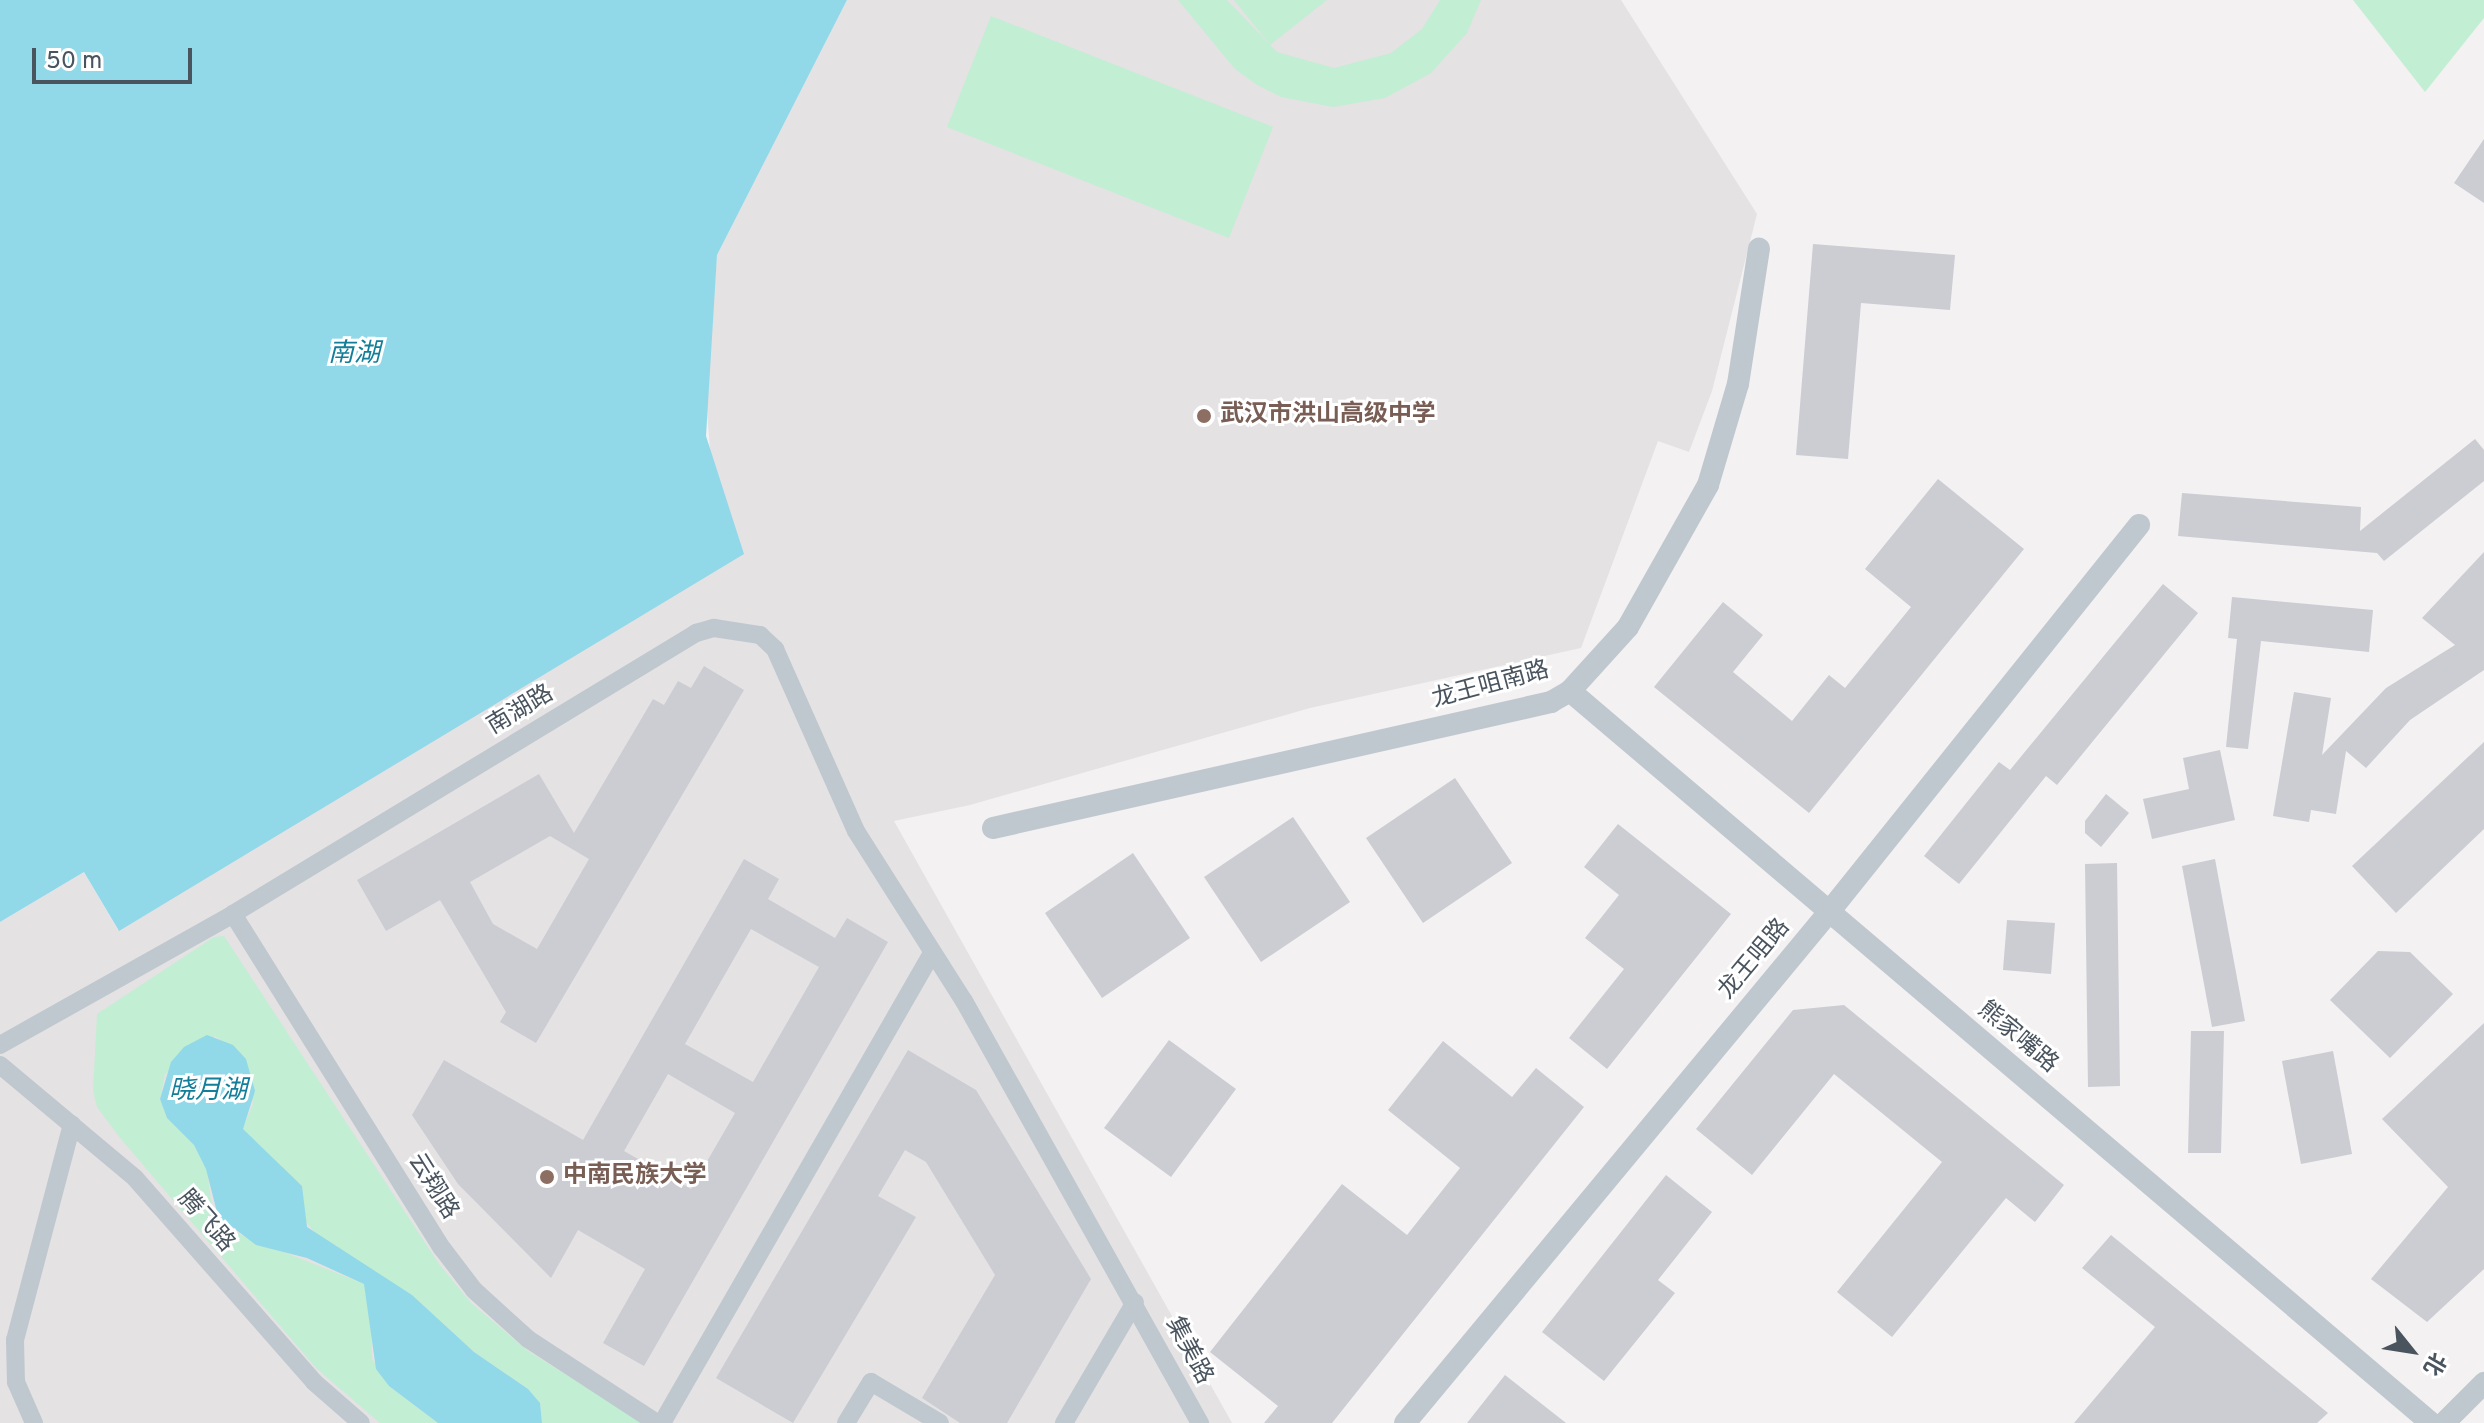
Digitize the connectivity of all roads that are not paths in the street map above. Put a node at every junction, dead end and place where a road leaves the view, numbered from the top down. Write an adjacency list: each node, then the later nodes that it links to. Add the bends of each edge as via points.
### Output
1 (1759, 249): 3 (street, 龙王咀南路, via 1738,384 1708,485 1628,627)
2 (2139, 525): 5 (street, 龙王咀路)
3 (1570, 691): 4 (street, 龙王咀南路, via 1551,702); 5 (street, 熊家嘴路)
4 (993, 828)
5 (1829, 912): 20 (street, 龙王咀路); 21 (street, 熊家嘴路)
6 (233, 914): 7 (street, 南湖路, via 696,633 714,628 760,635 775,649 856,831); 8 (street, 南湖路); 15 (street, 云翔路, via 474,1290 528,1339)
7 (932, 953): 11 (street, 南湖路); 15 (street)
8 (0, 1045)
9 (0, 1065): 10 (street, 腾飞路)
10 (72, 1124): 13 (street, via 15,1340 19,1395); 14 (street, 腾飞路, via 135,1178 314,1382)
11 (1135, 1302): 18 (street); 19 (street, 集美路)
12 (2484, 1383): 22 (street)
13 (34, 1423)
14 (361, 1423)
15 (660, 1423)
16 (846, 1423): 17 (street, via 871,1382)
17 (940, 1423)
18 (1064, 1423)
19 (1200, 1423)
20 (1405, 1423)
21 (2431, 1423)
22 (2444, 1423)

